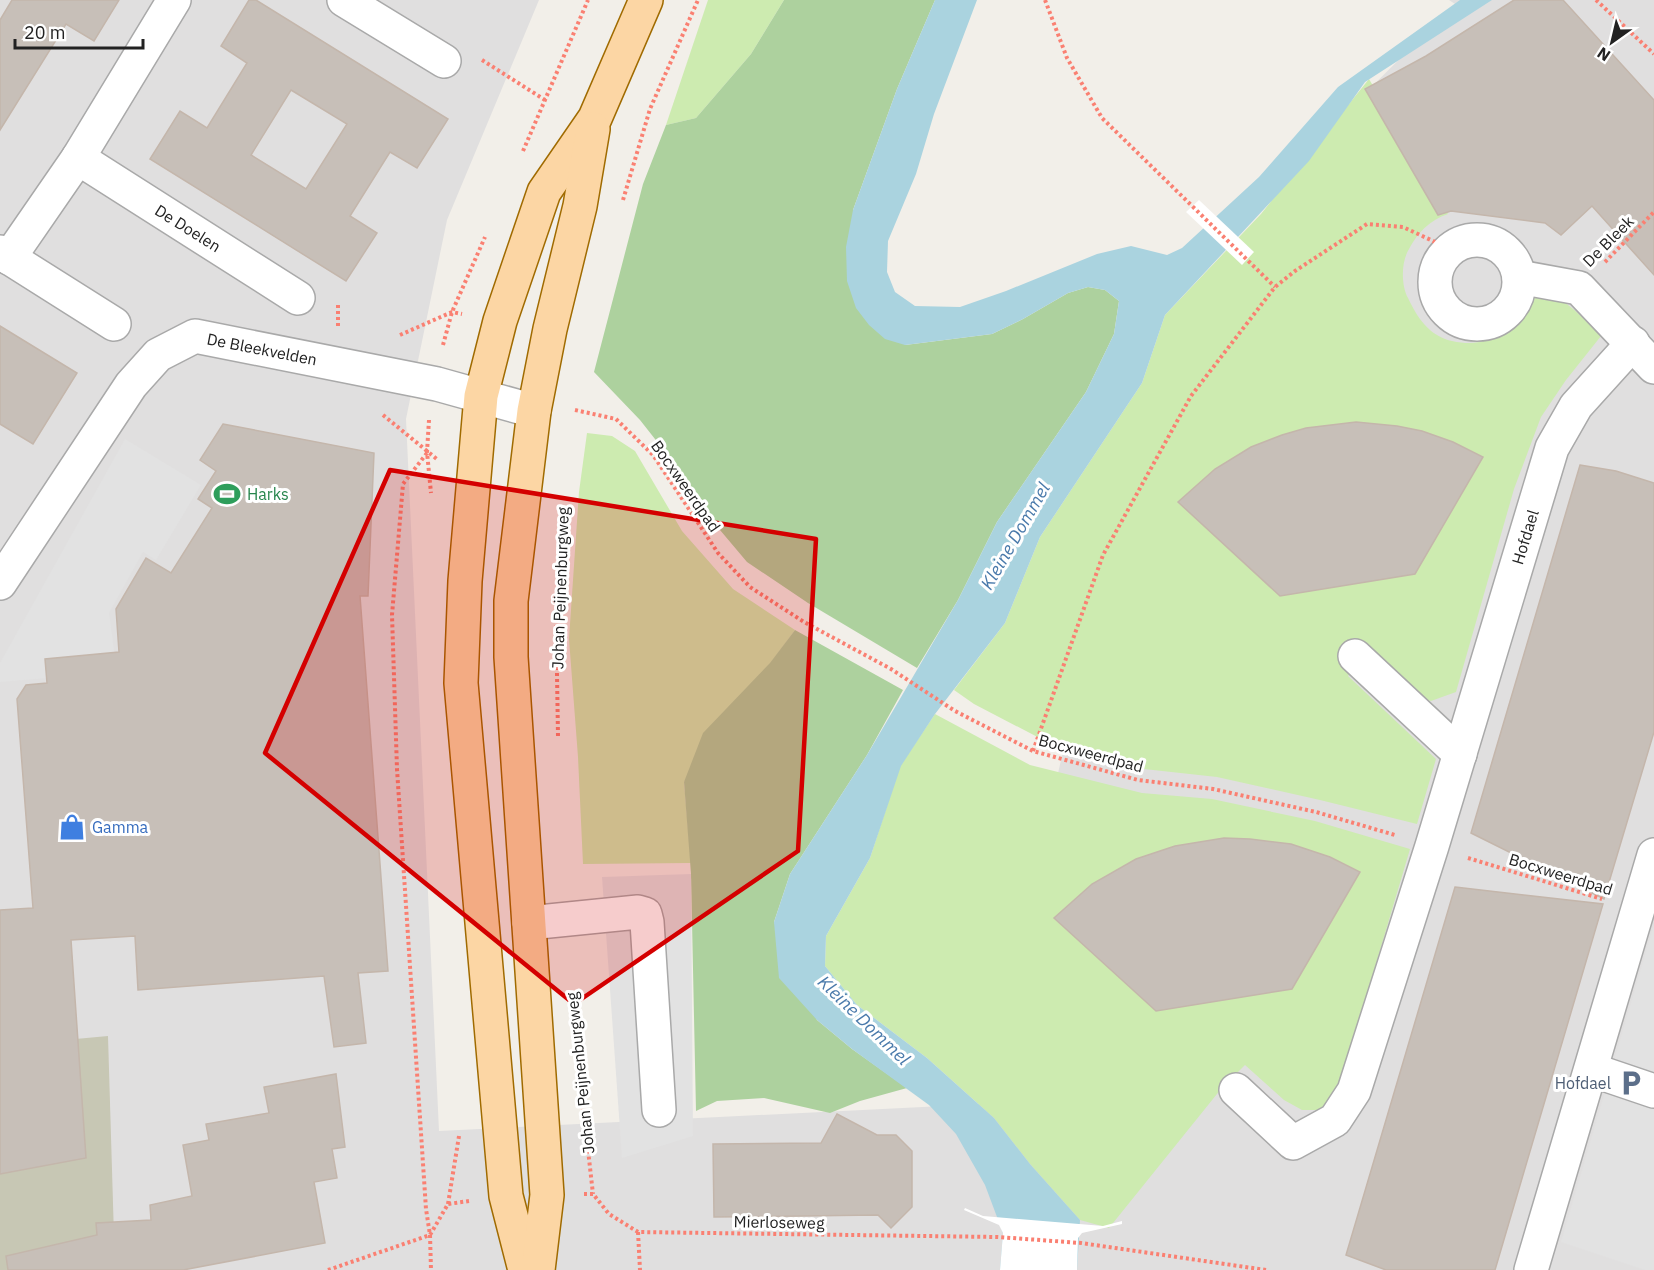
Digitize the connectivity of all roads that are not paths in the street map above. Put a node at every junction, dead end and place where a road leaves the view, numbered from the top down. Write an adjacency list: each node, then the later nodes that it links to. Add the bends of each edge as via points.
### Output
1 (174, 0): 6 (street)
2 (344, 0): 4 (street)
3 (646, 0): 5 (main road)
4 (444, 62)
5 (595, 118): 12 (main road, via 544,192 500,321); 13 (main road, via 580,206)
6 (78, 158): 7 (street); 9 (street, De Doelen)
7 (4, 255): 10 (street)
8 (1519, 277): 8 (street, via 1510,255 1491,242 1468,240 1448,251 1437,267 1435,286 1440,304 1454,318 1472,324 1491,322 1507,312 1517,296); 11 (street, Hofdael, via 1579,288)
9 (298, 298)
10 (114, 324)
11 (1644, 355): 16 (street, Hofdael, via 1576,406 1552,448)
12 (481, 396): 13 (street, De Bleekvelden); 14 (street, De Bleekvelden, via 195,336 158,355 131,385); 23 (main road, via 461,683 506,1196)
13 (534, 411): 18 (main road, via 511,601 511,657)
14 (0, 583)
15 (1355, 656): 16 (street)
16 (1460, 754): 20 (street, Hofdael, via 1354,1091 1335,1120 1293,1143)
17 (1654, 855): 19 (street)
18 (529, 923): 22 (street, via 645,914); 24 (main road, via 547,1195)
19 (1592, 1070): 21 (street); 25 (street)
20 (1236, 1090)
21 (1654, 1091)
22 (659, 1110)
23 (525, 1270)
24 (538, 1270)
25 (1531, 1270)

